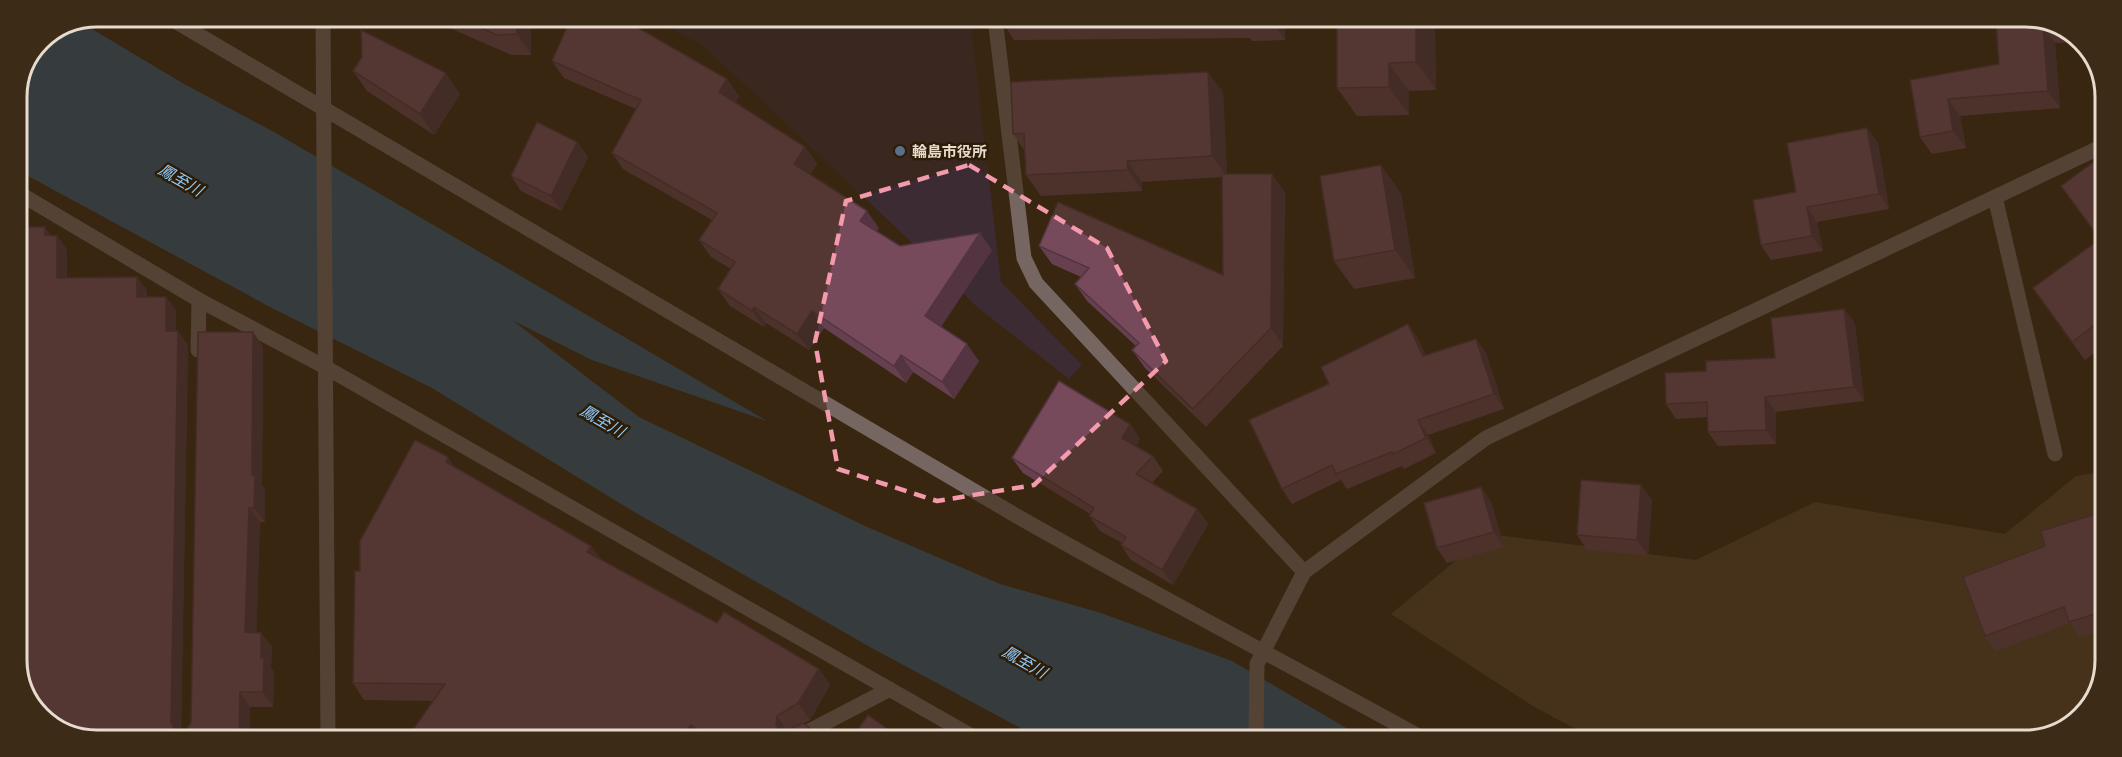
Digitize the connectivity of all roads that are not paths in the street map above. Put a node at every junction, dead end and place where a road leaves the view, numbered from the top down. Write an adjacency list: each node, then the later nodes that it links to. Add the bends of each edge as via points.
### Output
1 (185, 27): 4 (street)
2 (323, 27): 4 (street)
3 (996, 27): 14 (street, via 1024,258 1036,283)
4 (324, 108): 11 (street); 15 (street)
5 (2095, 144): 7 (street)
6 (2095, 149): 7 (street)
7 (2087, 153): 8 (street)
8 (1995, 197): 13 (street); 14 (street, via 1486,438)
9 (27, 198): 10 (street)
10 (199, 300): 11 (street); 12 (street)
11 (325, 367): 16 (street); 17 (street)
12 (198, 371)
13 (2055, 454)
14 (1304, 572): 15 (street)
15 (1260, 657): 20 (street); 21 (street)
16 (890, 689): 18 (street); 19 (street)
17 (328, 730)
18 (811, 730)
19 (961, 730)
20 (1256, 730)
21 (1406, 730)

